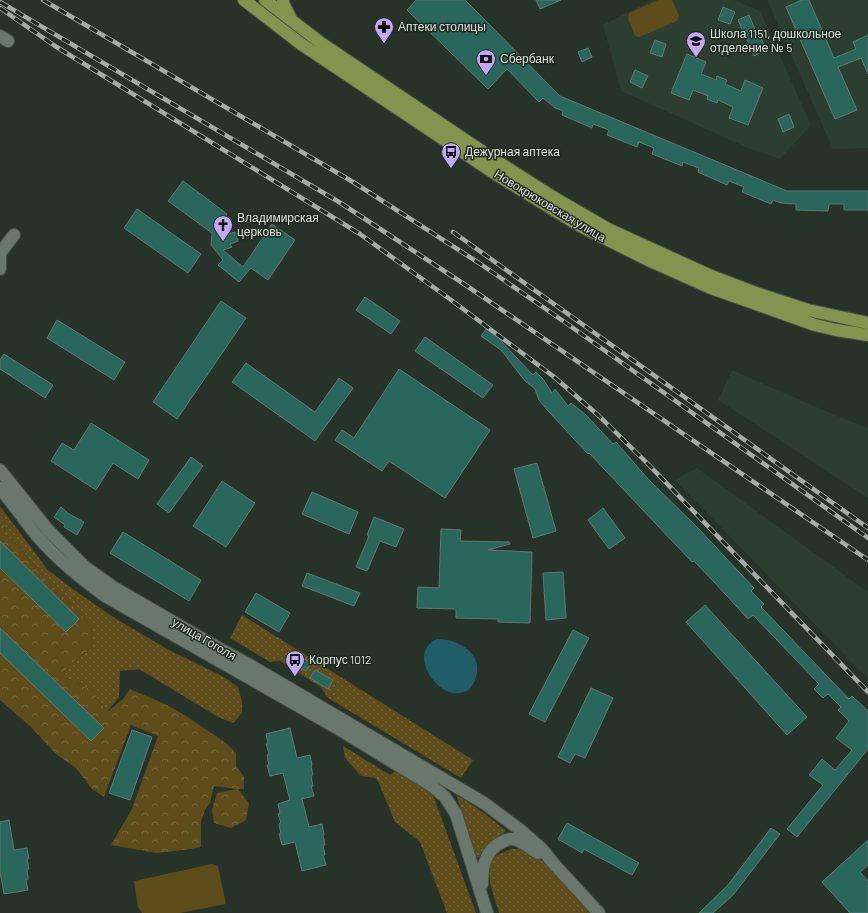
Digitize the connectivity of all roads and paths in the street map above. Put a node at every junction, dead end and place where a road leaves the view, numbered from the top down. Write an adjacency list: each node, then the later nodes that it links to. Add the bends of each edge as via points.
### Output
1 (244, 0): 9 (main road, Новокрюковская улица, via 301,44 497,175 580,226 711,288 815,325)
2 (265, 0): 4 (main road, Новокрюковская улица)
3 (283, 0): 4 (main road)
4 (291, 20): 8 (main road, Новокрюковская улица, via 321,44 495,160 608,229 702,272 759,294 808,310)
5 (14, 235): 6 (street)
6 (0, 253): 7 (street)
7 (0, 270)
8 (868, 323)
9 (868, 335)
10 (0, 470): 12 (street, улица Гоголя, via 68,551 113,587 484,803 519,829)
11 (0, 488): 13 (street, via 38,537 60,560 106,596 343,732 446,796 456,814)
12 (553, 862): 13 (street, via 517,840 503,841 495,845 485,859 482,870); 15 (street, улица Гоголя)
13 (482, 896): 14 (street)
14 (487, 913)
15 (599, 913)

